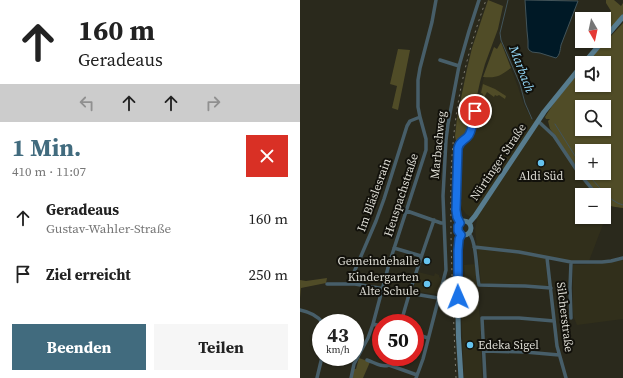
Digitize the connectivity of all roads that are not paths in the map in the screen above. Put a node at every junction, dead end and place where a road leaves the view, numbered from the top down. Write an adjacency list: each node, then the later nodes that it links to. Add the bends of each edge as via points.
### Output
1 (436, 0): 11 (street, Heuspachstraße, via 418,80)
2 (479, 0): 8 (street, Marbachweg)
3 (623, 17): 4 (main road, Nürtinger Straße)
4 (611, 31)
5 (596, 48): 6 (main road, Nürtinger Straße)
6 (590, 56)
7 (440, 60): 8 (street)
8 (459, 66): 16 (street, Marbachweg, via 446,140)
9 (575, 74): 12 (main road, Nürtinger Straße)
10 (475, 111): 17 (street, via 470,132 458,148 456,210)
11 (420, 117): 14 (street, Heuspachstraße, via 426,150); 28 (street, Im Bläslesrain, via 410,121 407,126 376,221)
12 (538, 121): 13 (street, via 554,136); 18 (main road, Nürtinger Straße)
13 (592, 188)
14 (406, 211): 15 (street); 22 (street, Heuspachstraße)
15 (434, 220): 16 (street); 23 (street)
16 (444, 223): 32 (street, Marbachweg, via 446,270)
17 (460, 223): 18 (main road); 20 (main road, via 457,229)
18 (469, 223): 19 (main road)
19 (469, 233): 20 (main road); 21 (street)
20 (461, 235): 51 (main road, via 458,250 458,283)
21 (474, 247): 24 (street); 29 (street, via 478,284)
22 (394, 248): 23 (street); 30 (street, Heuspachstraße)
23 (421, 256): 31 (street)
24 (547, 258): 26 (street); 29 (street, Silcherstraße)
25 (623, 258): 26 (street, via 602,262)
26 (571, 262): 37 (street)
27 (327, 284): 28 (street)
28 (349, 284): 30 (street)
29 (551, 288): 38 (street, Silcherstraße)
30 (382, 289): 31 (street); 35 (street, Heuspachstraße)
31 (409, 293): 32 (street); 36 (street)
32 (439, 296): 41 (street)
33 (300, 310): 34 (street)
34 (313, 314)
35 (376, 314)
36 (403, 314)
37 (571, 318)
38 (554, 321): 42 (street, via 482,318); 43 (street, Silcherstraße)
39 (372, 329): 50 (street, Heuspachstraße, via 354,364)
40 (424, 337): 41 (street)
41 (428, 338): 48 (street)
42 (484, 351): 43 (street); 52 (street)
43 (559, 356): 53 (street, Silcherstraße)
44 (367, 360): 45 (street)
45 (372, 362)
46 (320, 366): 49 (street)
47 (389, 366): 48 (street)
48 (417, 376)
49 (317, 378)
50 (351, 378)
51 (461, 378)
52 (485, 378)
53 (566, 378)

